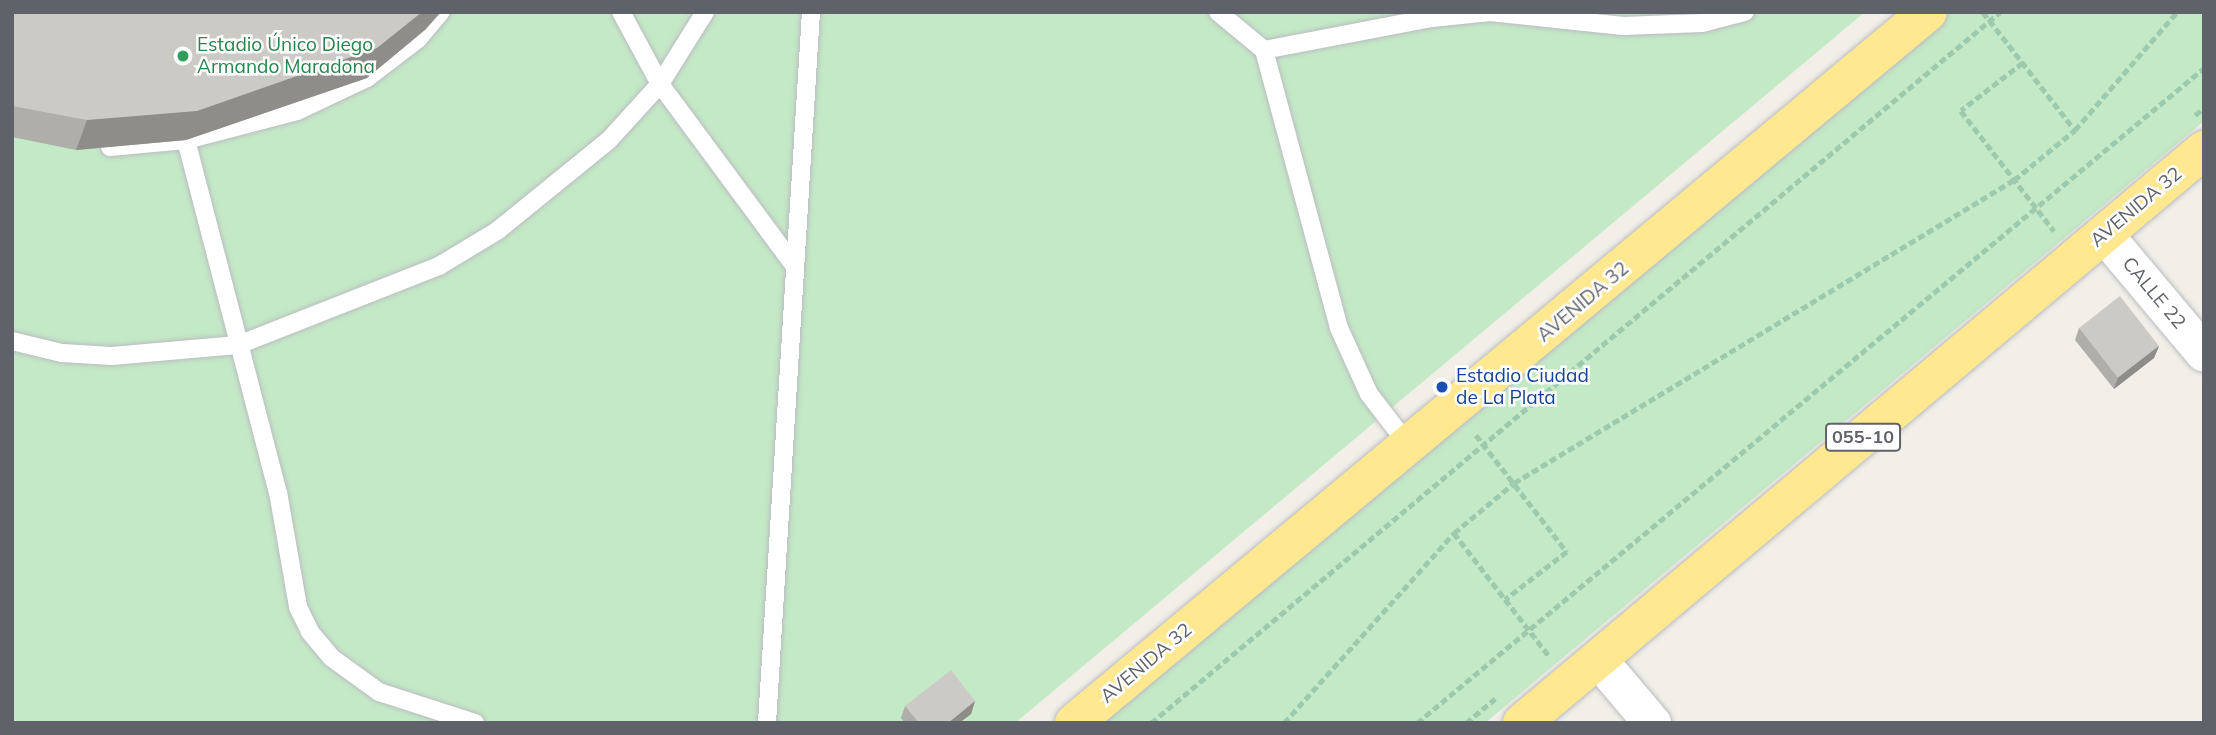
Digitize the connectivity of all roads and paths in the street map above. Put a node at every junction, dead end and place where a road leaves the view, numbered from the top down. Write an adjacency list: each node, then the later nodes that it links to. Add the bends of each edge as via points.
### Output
1 (441, 12): 17 (lane, via 418,38 367,78 297,111)
2 (621, 12): 15 (lane)
3 (705, 12): 15 (lane)
4 (811, 12): 24 (lane)
5 (1218, 12): 12 (lane)
6 (1745, 12): 12 (lane, via 1702,23 1623,26 1489,12 1432,18)
7 (1928, 12): 28 (highway, AVENIDA 32)
8 (1983, 12): 11 (path)
9 (2000, 12): 11 (path)
10 (2177, 12): 16 (path)
11 (1990, 21): 13 (path); 29 (path)
12 (1264, 50): 30 (lane, via 1339,328 1369,394)
13 (2023, 63): 16 (path); 20 (path, via 1961,111)
14 (2204, 68): 21 (path)
15 (660, 84): 24 (lane); 26 (lane, via 609,140 497,231 439,266)
16 (2074, 130): 20 (path)
17 (186, 141): 18 (lane); 26 (lane)
18 (90, 148)
19 (2204, 150): 22 (highway, AVENIDA 32 / 055-10)
20 (2014, 180): 21 (path); 31 (path)
21 (2036, 209): 23 (path); 34 (path)
22 (2104, 234): 23 (highway, AVENIDA 32 / 055-10); 27 (street, CALLE 22)
23 (2075, 259): 35 (highway, AVENIDA 32 / 055-10)
24 (794, 265): 37 (lane)
25 (12, 341): 26 (lane, via 62,353 112,356)
26 (238, 345): 36 (lane, via 278,492 298,607 310,632 332,658 379,692)
27 (2204, 353)
28 (1455, 408): 29 (path); 30 (highway, AVENIDA 32)
29 (1482, 443): 31 (path); 39 (path)
30 (1409, 446): 38 (highway, AVENIDA 32)
31 (1514, 484): 32 (path); 33 (path, via 1567,552)
32 (1454, 533): 33 (path); 40 (path)
33 (1506, 600): 34 (path)
34 (1527, 627): 35 (path); 41 (path)
35 (1584, 671): 42 (highway, AVENIDA 32 / 055-10); 43 (street)
36 (475, 723)
37 (767, 723)
38 (1074, 723)
39 (1151, 723)
40 (1284, 723)
41 (1417, 723)
42 (1522, 723)
43 (1652, 723)

